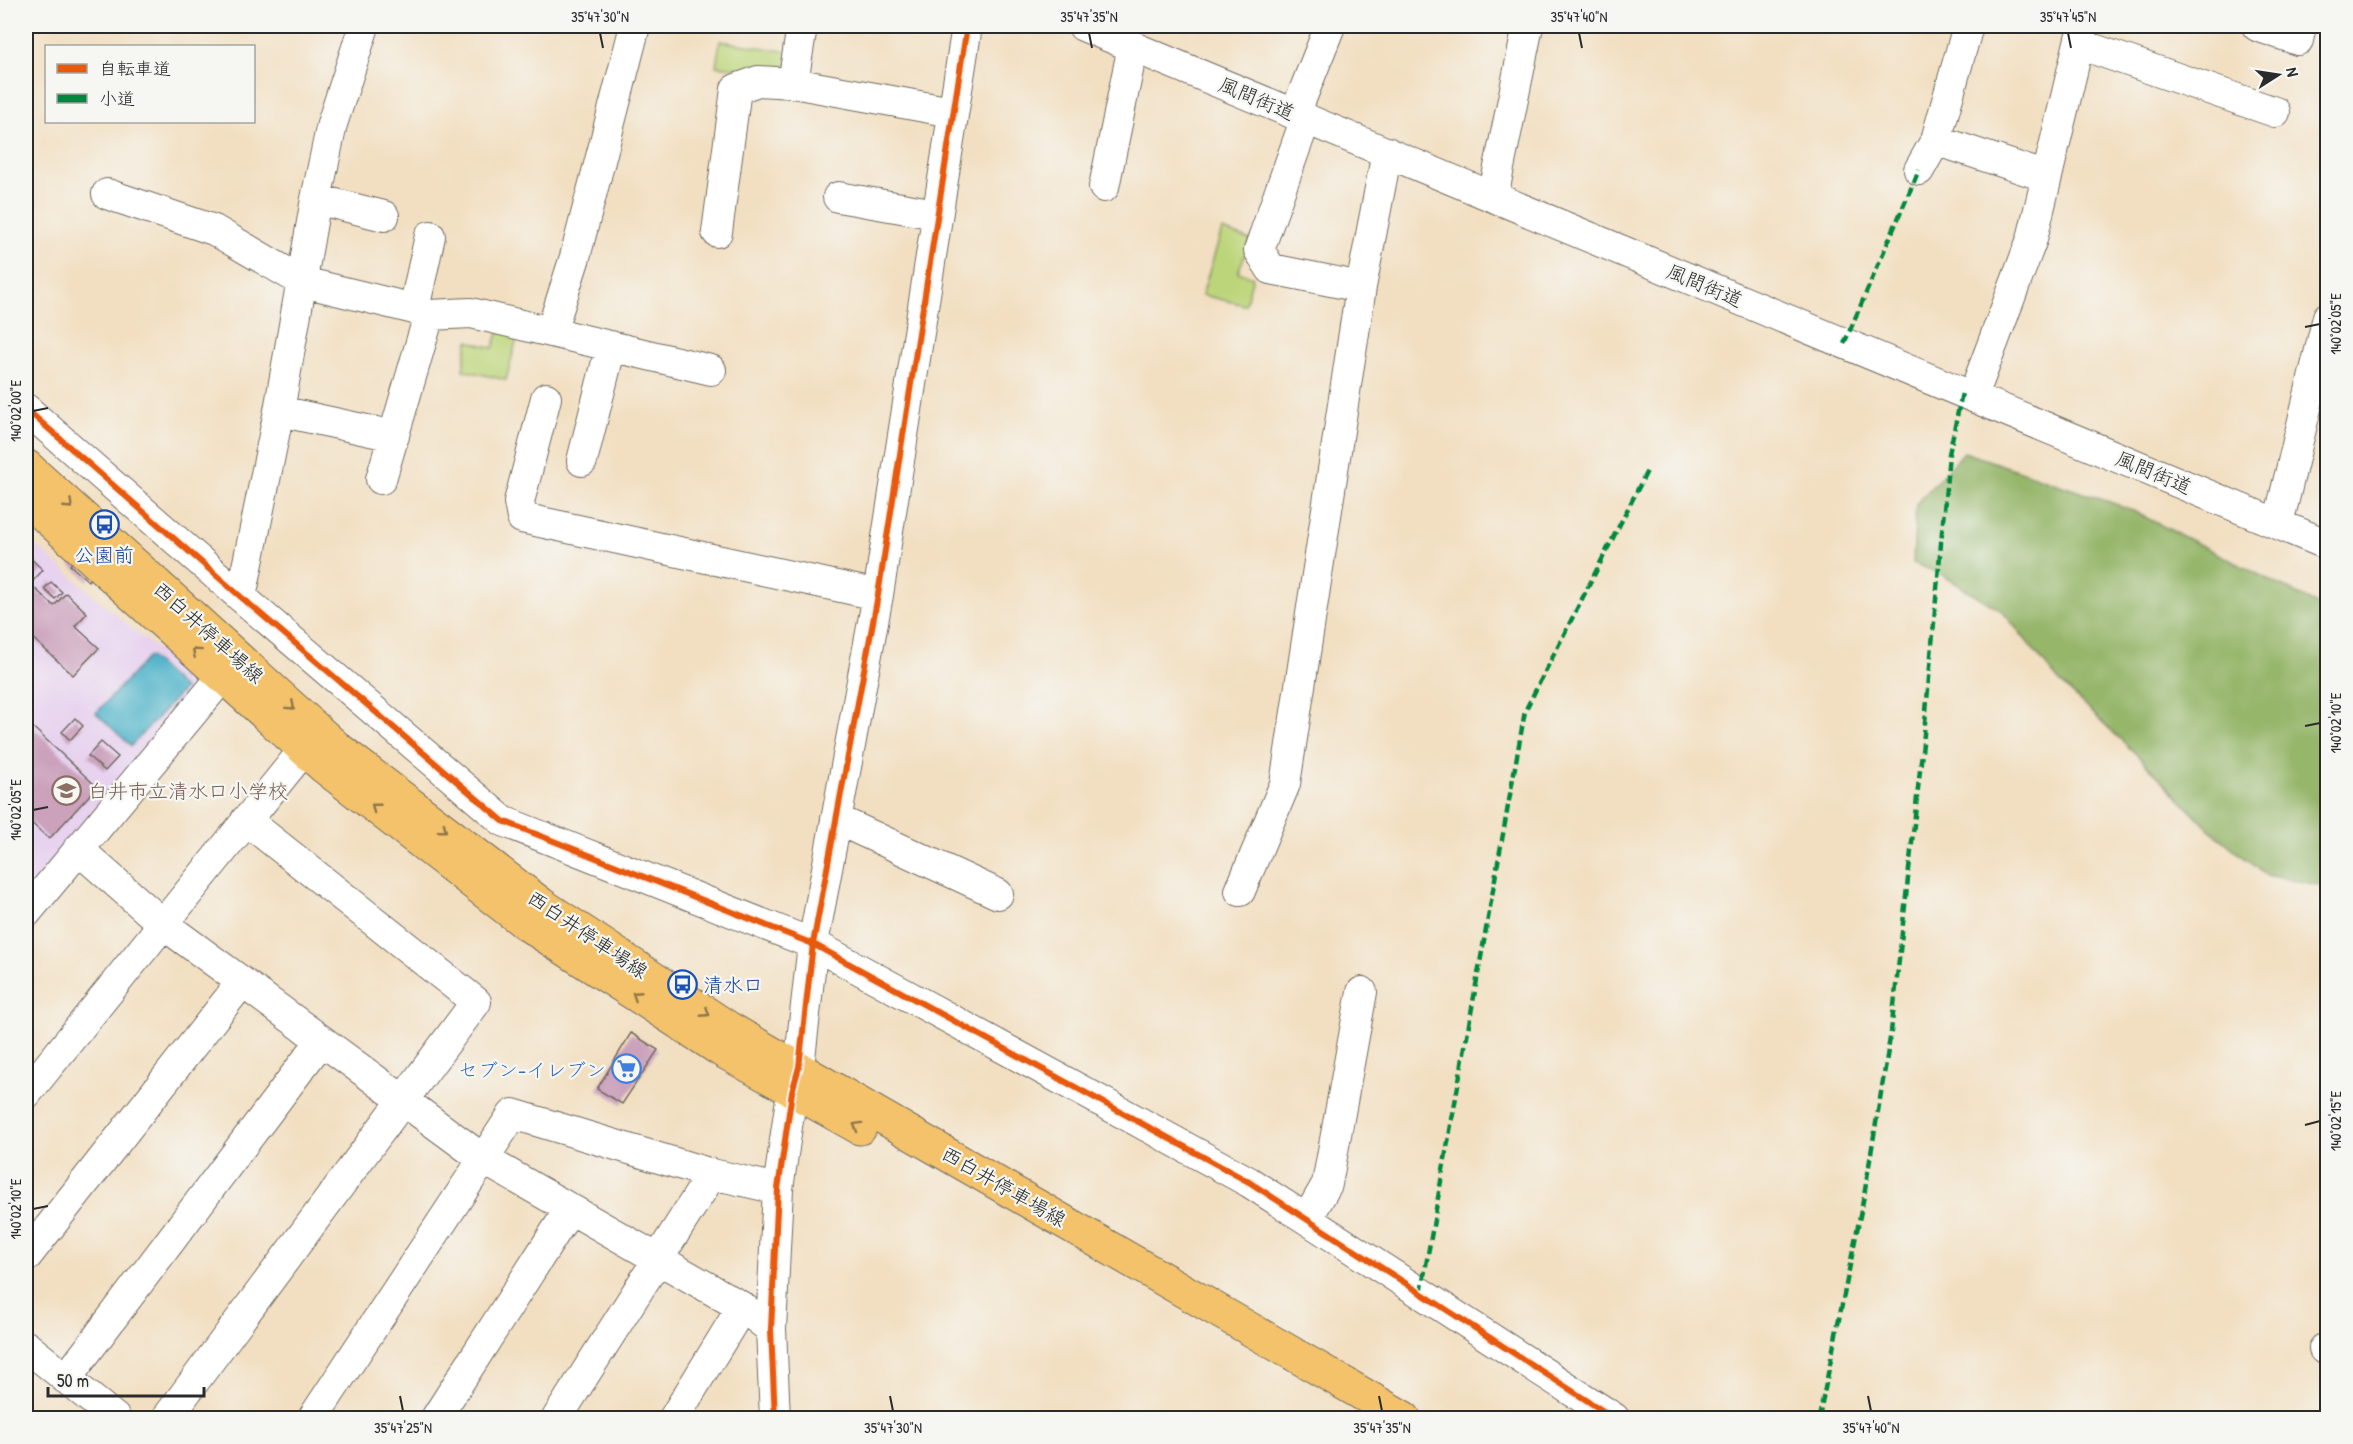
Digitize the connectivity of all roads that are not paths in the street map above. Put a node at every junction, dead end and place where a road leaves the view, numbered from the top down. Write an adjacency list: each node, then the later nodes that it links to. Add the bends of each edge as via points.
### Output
1 (364, 26): 25 (street, via 332,124)
2 (635, 26): 34 (street, via 575,257)
3 (802, 26): 13 (street)
4 (967, 26): 14 (street)
5 (1083, 26): 12 (street, 風間街道)
6 (1330, 26): 16 (street)
7 (1528, 26): 24 (street)
8 (1968, 26): 17 (street)
9 (2257, 26): 10 (street, via 2298,40)
10 (2301, 26)
11 (2081, 35): 15 (street); 20 (street)
12 (1133, 46): 16 (street, 風間街道); 21 (street)
13 (793, 83): 14 (street); 28 (street, via 758,81 736,89)
14 (952, 112): 26 (street)
15 (2275, 112)
16 (1301, 116): 18 (street, 風間街道); 31 (street, via 1259,250 1271,269)
17 (1936, 141): 19 (street); 20 (street)
18 (1387, 152): 24 (street, 風間街道); 31 (street)
19 (1919, 170)
20 (2047, 177): 37 (street, via 2032,239)
21 (1104, 187)
22 (107, 194): 30 (street, via 214,230)
23 (838, 197): 26 (street)
24 (1493, 197): 37 (street, 風間街道)
25 (316, 199): 27 (street); 30 (street)
26 (936, 214): 48 (street)
27 (384, 216)
28 (717, 232)
29 (430, 236): 32 (street)
30 (303, 282): 32 (street); 40 (street)
31 (1361, 287): 55 (street, via 1285,784)
32 (422, 312): 34 (street, via 471,313); 41 (street)
33 (2328, 316): 46 (street)
34 (551, 332): 35 (street)
35 (611, 346): 36 (street); 42 (street)
36 (711, 370)
37 (1973, 396): 46 (street, 風間街道)
38 (546, 398): 48 (street, via 519,502 522,518)
39 (26, 409): 49 (street)
40 (279, 411): 41 (street); 49 (street)
41 (394, 436): 44 (street)
42 (582, 461)
43 (26, 466): 50 (main road, 西白井停車場線, one-way to 50)
44 (381, 479)
45 (26, 499): 50 (main road, 西白井停車場線, one-way to 45)
46 (2277, 524): 47 (street, 風間街道)
47 (2328, 545)
48 (878, 595): 52 (street)
49 (241, 597): 59 (street, via 503,821)
50 (231, 667): 51 (main road, 西白井停車場線); 54 (street)
51 (311, 740): 53 (street); 63 (main road, 西白井停車場線, via 337,748 541,904 730,1029)
52 (836, 819): 56 (street); 59 (street)
53 (246, 820): 58 (street); 65 (street, via 476,1002)
54 (78, 849): 57 (street); 58 (street)
55 (1239, 891)
56 (998, 894)
57 (26, 914)
58 (163, 924): 60 (street); 64 (street)
59 (813, 944): 63 (street); 70 (street, via 1249,1182)
60 (242, 982): 62 (street); 71 (street)
61 (1362, 992): 70 (street, via 1327,1184)
62 (321, 1041): 65 (street); 76 (street)
63 (796, 1079): 68 (street); 84 (main road, 西白井停車場線, one-way to 63, via 876,1137); 85 (main road, 西白井停車場線)
64 (26, 1094)
65 (402, 1101): 66 (street); 78 (street)
66 (483, 1159): 67 (street, via 513,1114); 69 (street); 79 (street)
67 (712, 1174): 68 (street); 72 (street)
68 (778, 1189): 74 (street)
69 (570, 1209): 72 (street); 80 (street)
70 (1307, 1219): 86 (street)
71 (26, 1257)
72 (658, 1259): 73 (street); 81 (street)
73 (742, 1307): 74 (street); 82 (street)
74 (771, 1329): 83 (street)
75 (26, 1346): 76 (street)
76 (66, 1379): 77 (street)
77 (115, 1419)
78 (167, 1419)
79 (313, 1419)
80 (436, 1419)
81 (557, 1419)
82 (674, 1419)
83 (775, 1419)
84 (1362, 1419)
85 (1404, 1419)
86 (1614, 1419)

